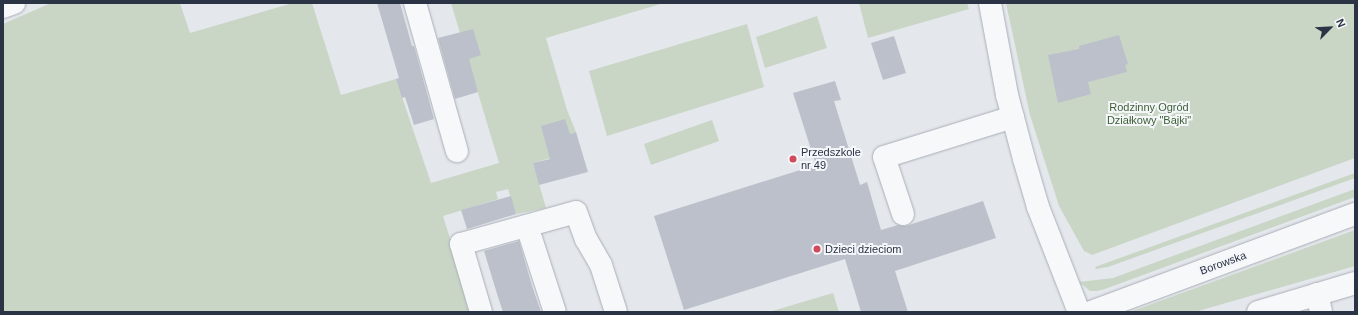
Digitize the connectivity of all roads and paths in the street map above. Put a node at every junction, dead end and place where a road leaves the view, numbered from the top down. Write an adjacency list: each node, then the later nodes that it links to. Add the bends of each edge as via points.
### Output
1 (14, 3): 4 (street)
2 (415, 3): 6 (street)
3 (990, 3): 5 (street)
4 (3, 8)
5 (1013, 117): 7 (street, via 884,157); 15 (street, via 1038,207)
6 (456, 151)
7 (903, 214)
8 (1355, 214): 16 (street, Borowska)
9 (527, 226): 12 (street, via 461,244); 13 (street); 14 (street, via 576,212 586,239 601,265)
10 (1355, 283): 11 (street)
11 (1319, 303): 17 (street)
12 (481, 312)
13 (555, 312)
14 (616, 312)
15 (1079, 312)
16 (1091, 312)
17 (1258, 312)

